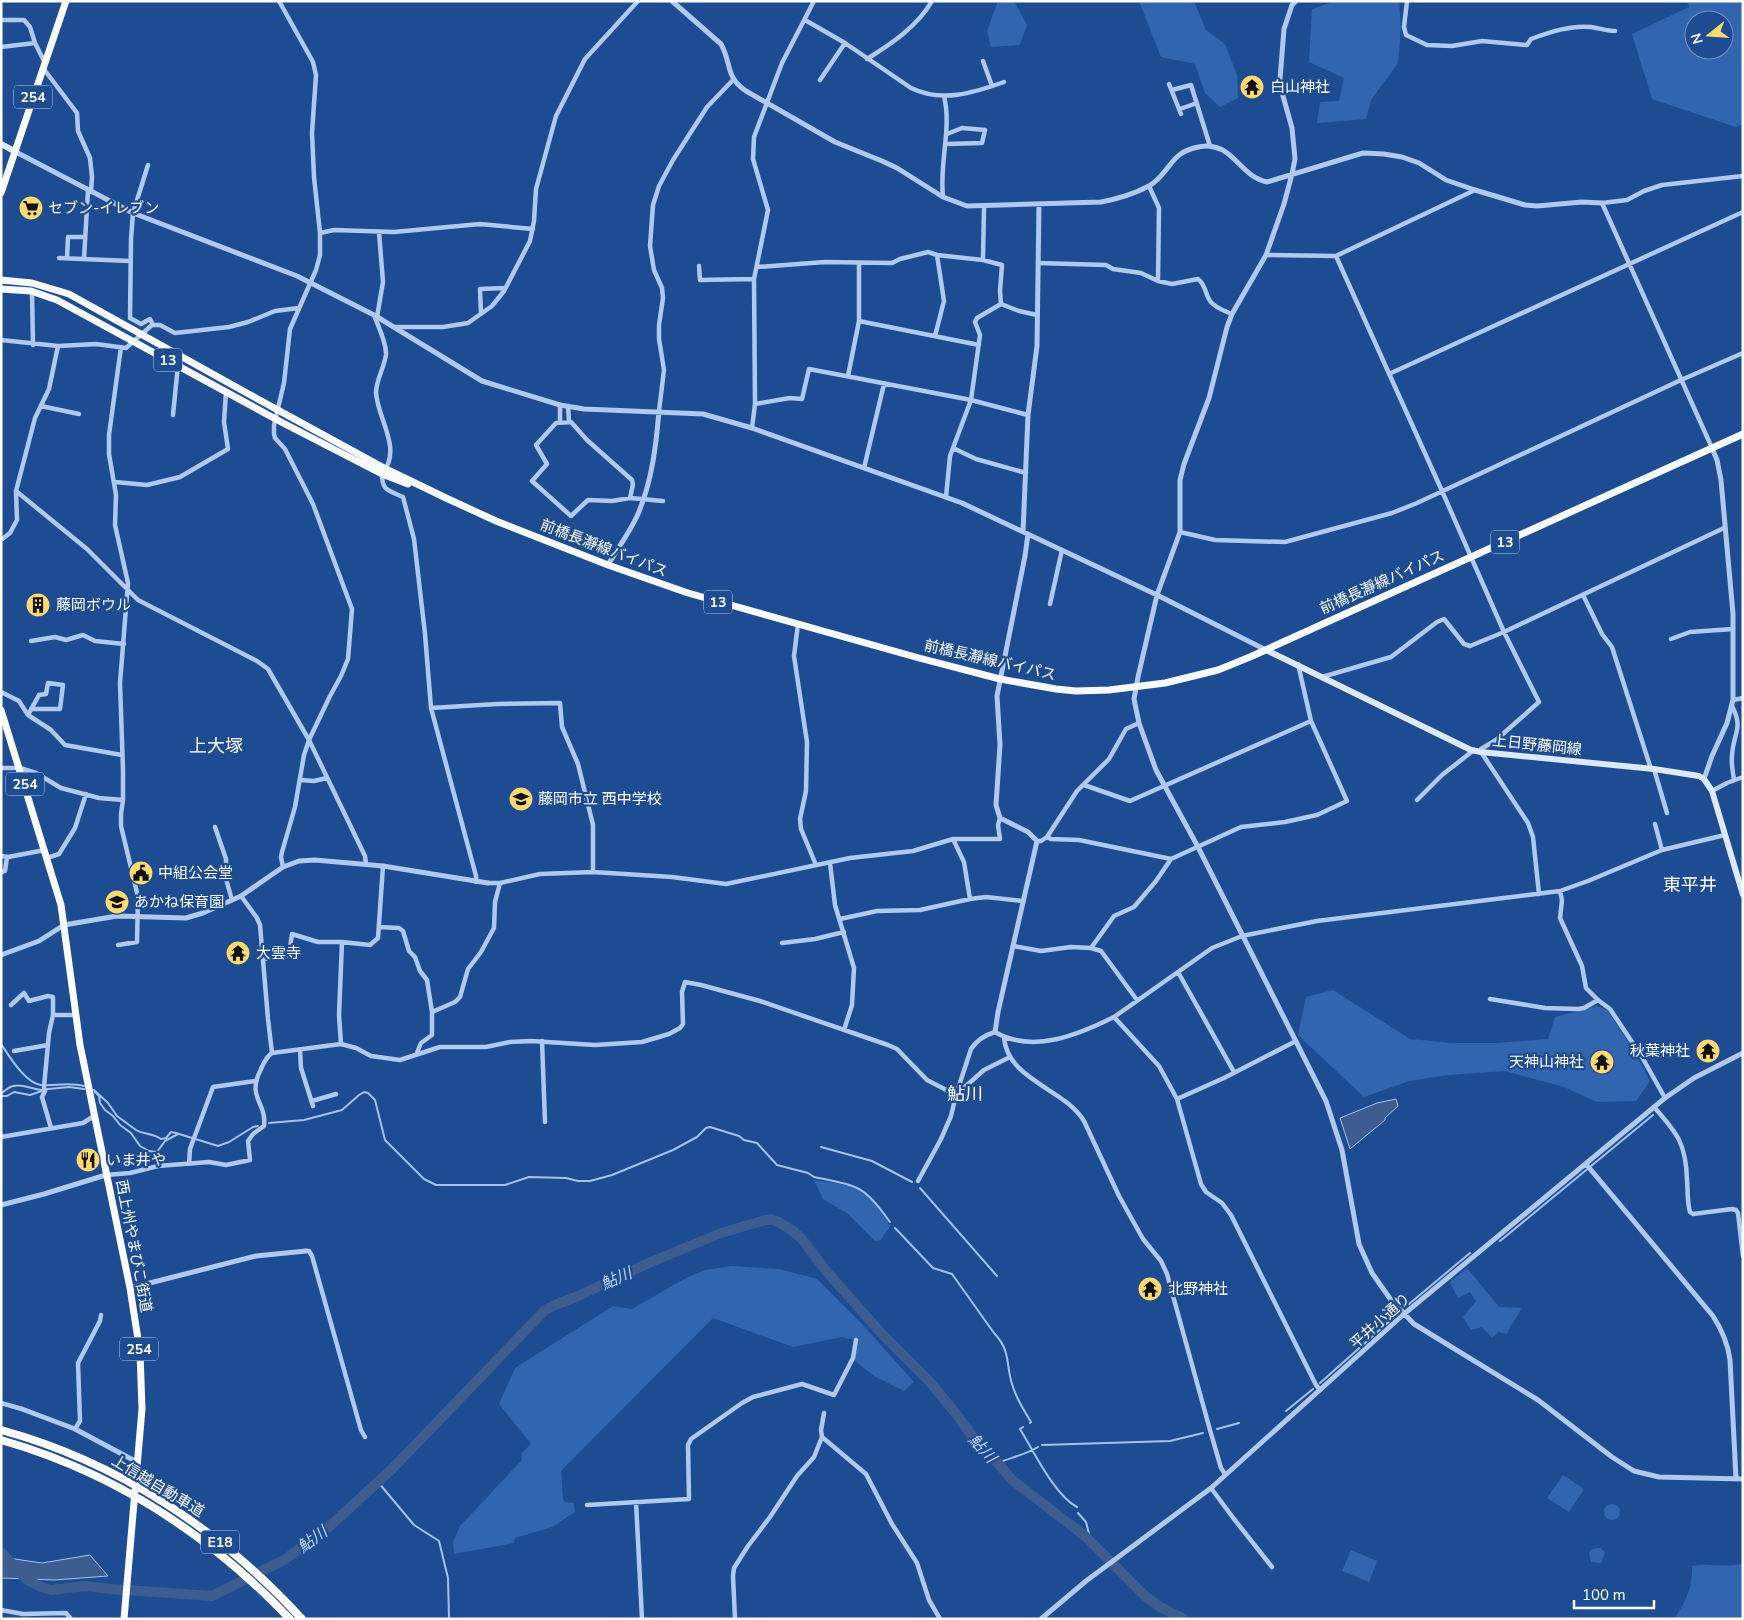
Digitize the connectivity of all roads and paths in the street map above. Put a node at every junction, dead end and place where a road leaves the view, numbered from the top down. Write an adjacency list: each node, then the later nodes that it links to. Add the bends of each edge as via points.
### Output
1 (66, 1): 17 (highway, 254)
2 (279, 1): 47 (street, via 313,62 316,75 312,133)
3 (638, 1): 45 (street, via 585,59 556,116 536,189)
4 (672, 1): 18 (street, via 720,44)
5 (814, 1): 10 (street)
6 (932, 1): 15 (street, via 926,11 892,42)
7 (1296, 1): 33 (street, via 1284,29 1280,79 1294,144)
8 (1407, 1): 11 (street, via 1406,35 1427,45 1452,46 1482,40 1527,45 1531,38 1571,28)
9 (1, 20): 12 (street, via 24,20)
10 (805, 20): 13 (street); 26 (street, via 782,63)
11 (1615, 31)
12 (35, 43): 14 (street); 17 (street)
13 (845, 43): 15 (street); 19 (street)
14 (1, 47)
15 (867, 59): 24 (street, via 911,88)
16 (983, 61): 22 (street)
17 (44, 65): 31 (highway, 254); 37 (street, via 77,114 78,131 90,158 92,177)
18 (734, 80): 26 (street); 98 (street, via 707,107 673,160 653,206 650,246 654,270 662,288 659,340 664,370)
19 (820, 80)
20 (1004, 82): 22 (street)
21 (1168, 84): 23 (street)
22 (992, 86): 24 (street, via 972,93)
23 (1172, 90): 25 (street, via 1191,85); 25 (street, via 1180,111)
24 (944, 96): 27 (street)
25 (1197, 103): 30 (street)
26 (768, 104): 39 (street, via 835,142 897,168); 61 (street, via 754,138 753,155 768,207)
27 (947, 134): 29 (street); 29 (street, via 962,128 985,130 982,143)
28 (1, 144): 31 (main road)
29 (946, 144): 39 (street)
30 (1210, 146): 33 (street, via 1220,148 1257,180 1267,182); 35 (street, via 1178,156)
31 (14, 151): 37 (street); 38 (highway, 254)
32 (148, 165): 44 (street)
33 (1292, 174): 36 (street, via 1363,153 1384,154 1419,163 1446,180); 50 (street)
34 (1743, 176): 40 (street, via 1662,185 1627,200)
35 (1149, 186): 41 (street, via 1101,202); 64 (street, via 1159,208)
36 (1474, 190): 40 (street, via 1525,205); 51 (street)
37 (89, 191): 44 (street); 48 (street)
38 (1, 193)
39 (943, 196): 42 (street, via 967,206)
40 (1602, 203): 59 (street)
41 (1039, 204): 42 (street); 58 (street)
42 (984, 206): 55 (street)
43 (1743, 212): 59 (street)
44 (133, 213): 56 (street); 65 (street, via 278,268)
45 (533, 229): 46 (street, via 480,224); 66 (street, via 530,242)
46 (379, 232): 47 (street, via 334,230); 74 (street, via 383,282)
47 (320, 233): 65 (street, via 320,255)
48 (85, 237): 53 (street, via 68,237); 54 (street)
49 (937, 255): 55 (street); 57 (street, via 928,252 892,263); 78 (street, via 944,301)
50 (1266, 256): 51 (street); 72 (street)
51 (1336, 256): 87 (street)
52 (59, 258): 53 (street)
53 (67, 258): 54 (street)
54 (84, 259): 56 (street)
55 (983, 260): 69 (street, via 1002,265)
56 (130, 261): 76 (street, via 130,318 141,324 150,319)
57 (859, 263): 61 (street); 75 (street)
58 (1038, 263): 64 (street, via 1106,265 1141,273); 73 (street)
59 (1629, 264): 87 (street); 89 (street)
60 (699, 266): 62 (street, via 700,280)
61 (757, 267): 62 (street)
62 (754, 279): 93 (street)
63 (1, 280): 79 (main road, 前橋長瀞線バイパス / 13, via 32,283 61,291)
64 (1158, 281): 72 (street, via 1172,284 1198,279 1213,305)
65 (311, 284): 70 (street); 74 (street)
66 (505, 288): 71 (street, via 492,306); 71 (street, via 480,289)
67 (1, 289): 68 (main road, 前橋長瀞線バイパス / 13)
68 (32, 292): 79 (main road, 前橋長瀞線バイパス / 13, via 57,300); 81 (street)
69 (1001, 304): 73 (street); 82 (street, via 976,318)
70 (300, 308): 76 (street, via 270,313 229,328 175,333); 97 (street, via 290,329)
71 (481, 314): 77 (street, via 468,323 454,326)
72 (1232, 314): 120 (street, via 1209,398 1180,480)
73 (1037, 315): 101 (street, via 1037,346)
74 (375, 316): 77 (street); 110 (street, via 386,354 376,388 391,457)
75 (859, 321): 78 (street); 88 (street)
76 (153, 325): 79 (street)
77 (395, 327): 94 (street, via 482,381)
78 (935, 336): 82 (street)
79 (137, 338): 84 (street, via 127,348); 86 (main road, 前橋長瀞線バイパス / 13); 97 (main road, 前橋長瀞線バイパス / 13)
80 (1, 340): 81 (street)
81 (33, 345): 83 (street)
82 (979, 345): 92 (street)
83 (58, 346): 84 (street, via 96,344); 95 (street, via 50,390)
84 (121, 348): 112 (street, via 109,435)
85 (1743, 353): 89 (street)
86 (178, 366): 91 (main road, 前橋長瀞線バイパス / 13); 100 (street)
87 (1389, 374): 114 (street)
88 (848, 376): 90 (street); 93 (street, via 809,369 802,399)
89 (1681, 380): 108 (street); 114 (street)
90 (884, 384): 92 (street); 109 (street)
91 (226, 392): 102 (main road, 前橋長瀞線バイパス / 13); 112 (street, via 224,422 228,449 172,479 147,485)
92 (971, 400): 101 (street); 107 (street)
93 (755, 404): 105 (street)
94 (560, 405): 96 (street); 104 (street)
95 (41, 406): 99 (street); 113 (street)
96 (568, 406): 98 (street); 103 (street)
97 (278, 410): 102 (street); 110 (main road, 前橋長瀞線バイパス / 13)
98 (659, 411): 105 (street, via 703,414); 117 (street, via 652,468)
99 (79, 414)
100 (173, 415)
101 (1028, 415): 111 (street)
102 (275, 418): 110 (main road, 前橋長瀞線バイパス / 13); 150 (street, via 275,438 285,449 312,504 352,609 348,659)
103 (569, 421): 104 (street); 116 (street, via 632,480)
104 (560, 422): 116 (street, via 536,445 547,464 532,481 571,516 588,500)
105 (752, 428): 109 (street)
106 (1743, 434): 108 (main road, 前橋長瀞線バイパス / 13)
107 (953, 448): 111 (street, via 976,459); 115 (street)
108 (1712, 448): 119 (street, via 1718,460 1721,480); 124 (main road, 前橋長瀞線バイパス / 13)
109 (864, 468): 115 (street)
110 (384, 471): 125 (main road, 前橋長瀞線バイパス / 13, via 496,521); 144 (street, via 382,485 403,497 414,539)
111 (1026, 473): 121 (street)
112 (115, 482): 126 (street, via 115,525)
113 (16, 491): 122 (street, via 17,520 10,533); 126 (street, via 87,549)
114 (1442, 491): 120 (street, via 1392,513 1285,542 1215,540); 124 (street)
115 (946, 497): 121 (street)
116 (630, 498): 117 (street)
117 (644, 499): 118 (street); 125 (street)
118 (663, 501)
119 (1724, 528): 128 (street); 131 (street)
120 (1180, 532): 127 (street)
121 (1025, 533): 123 (street); 139 (street, via 1025,556)
122 (1, 540)
123 (1062, 550): 127 (street); 129 (street)
124 (1470, 558): 132 (street); 136 (main road, 前橋長瀞線バイパス / 13)
125 (608, 565): 130 (main road, 前橋長瀞線バイパス / 13, via 688,594)
126 (128, 591): 135 (street); 150 (street, via 138,600 268,669)
127 (1157, 595): 136 (street); 140 (street)
128 (1583, 595): 132 (street); 155 (street, via 1612,647)
129 (1050, 604)
130 (798, 624): 139 (main road, 前橋長瀞線バイパス / 13); 183 (street, via 794,656 807,742 806,791 800,819)
131 (1733, 629): 133 (street, via 1690,632); 143 (street)
132 (1504, 632): 138 (street, via 1467,646 1442,619 1391,657); 151 (street, via 1540,702 1496,740)
133 (1671, 639)
134 (31, 640): 135 (street, via 55,637 66,640 83,635 95,641)
135 (124, 644): 152 (street, via 120,683)
136 (1266, 650): 137 (main road, 上日野藤岡線); 140 (main road, 前橋長瀞線バイパス / 13, via 1218,670)
137 (1298, 664): 138 (main road, 上日野藤岡線); 148 (street)
138 (1322, 677): 151 (main road, 上日野藤岡線)
139 (1000, 679): 140 (main road, 前橋長瀞線バイパス / 13, via 1076,691); 168 (street, via 996,696 1000,745 996,805)
140 (1136, 687): 149 (street, via 1134,704)
141 (1, 692): 147 (street, via 19,701)
142 (1743, 698): 143 (street)
143 (1732, 703): 158 (street); 160 (street, via 1739,724 1732,756)
144 (431, 708): 187 (street, via 560,703 562,727 578,764 594,825); 188 (street)
145 (31, 709): 145 (street, via 39,695 46,694 48,683 63,685 60,710); 147 (street)
146 (1, 710): 154 (highway, 西上州やまびこ街道 / 254)
147 (28, 715): 152 (street, via 51,730 65,745)
148 (1311, 721): 162 (street); 175 (street, via 1347,801 1317,815 1241,827)
149 (1139, 723): 161 (street, via 1126,729 1109,760); 162 (street)
150 (309, 740): 157 (street); 159 (street)
151 (1478, 751): 155 (main road, 上日野藤岡線); 166 (street, via 1442,775); 192 (street, via 1528,823 1534,837)
152 (122, 755): 165 (street)
153 (1, 768): 154 (street)
154 (20, 768): 164 (street, via 36,773 61,788); 176 (highway, 西上州やまびこ街道 / 254)
155 (1652, 769): 158 (main road, 上日野藤岡線, via 1694,774); 167 (street)
156 (1743, 777): 160 (street)
157 (327, 778): 159 (street); 182 (street)
158 (1704, 779): 163 (main road)
159 (300, 780): 185 (street, via 282,852)
160 (1734, 780): 163 (street)
161 (1084, 785): 162 (street, via 1130,801); 172 (street)
162 (1164, 786): 175 (street)
163 (1712, 791): 171 (main road)
164 (86, 794): 165 (street); 179 (street, via 75,828 59,854)
165 (123, 800): 198 (street, via 121,826 138,897)
166 (1417, 800)
167 (1667, 813)
168 (1000, 818): 173 (street, via 1000,839); 174 (street, via 1028,832)
169 (1655, 824): 177 (street)
170 (215, 827): 196 (street, via 226,859 226,879)
171 (1725, 835): 177 (street); 193 (main road)
172 (1047, 837): 174 (street); 180 (street, via 1079,840)
173 (953, 839): 181 (street, via 914,852); 195 (street, via 964,862)
174 (1037, 841): 197 (street)
175 (1198, 847): 180 (street); 203 (street)
176 (45, 850): 178 (street); 179 (highway, 西上州やまびこ街道 / 254)
177 (1662, 850): 191 (street)
178 (4, 856): 186 (street, via 4,871)
179 (47, 858): 200 (highway, 西上州やまびこ街道 / 254)
180 (1171, 859): 208 (street, via 1134,907 1114,916)
181 (830, 863): 183 (street); 199 (street)
182 (366, 864): 184 (street); 185 (street, via 314,860)
183 (816, 865): 187 (street, via 726,884)
184 (383, 866): 188 (street); 201 (street)
185 (283, 867): 194 (street)
186 (1, 872)
187 (593, 872): 190 (street, via 540,874)
188 (476, 882): 189 (street)
189 (488, 883): 190 (street)
190 (500, 883): 216 (street, via 494,928 468,969 460,997)
191 (1560, 891): 192 (street); 214 (street, via 1560,918 1582,966 1586,988)
192 (1539, 894): 203 (street, via 1317,921)
193 (1743, 895)
194 (241, 896): 196 (street); 210 (street, via 258,922)
195 (970, 899): 197 (street); 199 (street, via 920,910 877,911)
196 (232, 900): 198 (street, via 186,918)
197 (1022, 900): 207 (street)
198 (137, 915): 200 (street); 206 (street, via 137,942)
199 (840, 919): 202 (street)
200 (64, 926): 209 (street); 218 (highway, 西上州やまびこ街道 / 254)
201 (379, 927): 204 (street, via 378,938 370,945); 216 (street, via 403,931 409,951 427,980)
202 (844, 932): 205 (street); 220 (street, via 854,968 852,1004)
203 (1242, 936): 211 (street, via 1212,948); 224 (street)
204 (342, 942): 210 (street, via 318,942 292,934 289,955); 225 (street)
205 (782, 943)
206 (118, 945)
207 (1013, 946): 208 (street, via 1041,951 1071,946); 221 (street)
208 (1091, 948): 213 (street, via 1101,951)
209 (1, 955)
210 (263, 959): 229 (street)
211 (1178, 972): 213 (street); 233 (street)
212 (1490, 999): 214 (street, via 1545,1008 1578,1009)
213 (1137, 1000): 219 (street)
214 (1598, 1000): 237 (street, via 1610,1009 1624,1029)
215 (11, 1005): 217 (street, via 24,993 29,1001 53,997)
216 (432, 1012): 231 (street, via 432,1034 421,1043)
217 (53, 1014): 218 (street); 226 (street)
218 (77, 1015): 240 (highway, 西上州やまびこ街道 / 254)
219 (1114, 1017): 222 (street, via 1046,1041); 238 (street, via 1159,1066)
220 (844, 1030): 223 (street, via 760,1001 685,982 682,992 683,1024 677,1031 632,1043 595,1045); 236 (street, via 897,1049 927,1080)
221 (995, 1032): 222 (street); 236 (street, via 975,1043)
222 (1004, 1037): 232 (street)
223 (542, 1041): 231 (street, via 486,1047 440,1047); 241 (street)
224 (1296, 1041): 233 (street); 253 (street, via 1335,1126 1365,1259)
225 (341, 1044): 227 (street); 231 (street, via 372,1056 400,1060)
226 (48, 1045): 228 (street); 242 (street, via 42,1097)
227 (300, 1050): 229 (street); 235 (street, via 301,1068 313,1104)
228 (14, 1051)
229 (272, 1052): 234 (street)
230 (1743, 1053): 237 (street, 平井小通り, via 1694,1078)
231 (416, 1055)
232 (1010, 1057): 236 (street, via 984,1070); 265 (street, via 1034,1080 1078,1112 1143,1239 1164,1266)
233 (1234, 1072): 238 (street)
234 (255, 1081): 244 (street, via 213,1087 190,1150); 244 (street, via 256,1097 265,1119 264,1126 248,1141 250,1160 226,1165 209,1162)
235 (336, 1094)
236 (956, 1095): 247 (street, via 941,1139)
237 (1665, 1098): 239 (street, 平井小通り)
238 (1177, 1099): 255 (street, via 1202,1184 1230,1215)
239 (1654, 1108): 245 (street, 平井小通り); 250 (street, via 1682,1145 1690,1212 1736,1210)
240 (94, 1116): 242 (street, via 83,1123); 246 (highway, 西上州やまびこ街道 / 254)
241 (545, 1122)
242 (51, 1128): 243 (street)
243 (1, 1137)
244 (189, 1164): 246 (street)
245 (1586, 1164): 253 (street, 平井小通り); 266 (street, via 1713,1316 1721,1330 1730,1360)
246 (106, 1175): 248 (street); 251 (highway, 西上州やまびこ街道 / 254)
247 (918, 1181)
248 (1, 1205)
249 (306, 1251): 251 (street, via 256,1256); 261 (street, via 312,1256)
250 (1743, 1256)
251 (130, 1288): 264 (highway, 西上州やまびこ街道 / 254, via 142,1380)
252 (101, 1314): 259 (street, via 78,1363 80,1420)
253 (1404, 1314): 255 (street, 平井小通り); 266 (street, via 1414,1324 1538,1400 1634,1471 1659,1477)
254 (856, 1340): 268 (street, via 853,1358 834,1395 802,1384 752,1397 690,1441 689,1499)
255 (1320, 1390): 265 (street, 平井小通り)
256 (1, 1403): 257 (street)
257 (22, 1409): 259 (street)
258 (824, 1413): 262 (street)
259 (76, 1429): 264 (street)
260 (1, 1430): 275 (highway, 上信越自動車道 / E18, via 65,1452 125,1480 179,1511 270,1585)
261 (365, 1437)
262 (822, 1437): 277 (street, via 812,1460 797,1476 734,1568); 278 (street, via 866,1474 917,1564 929,1600)
263 (1, 1440): 274 (highway, 上信越自動車道 / E18, via 54,1457 123,1489 159,1510 204,1541 252,1581)
264 (137, 1462): 272 (highway, 西上州やまびこ街道 / 254)
265 (1225, 1474): 267 (street, 平井小通り)
266 (1740, 1479)
267 (1211, 1488): 270 (street); 279 (street, 平井小通り, via 1091,1577)
268 (636, 1502): 269 (street); 276 (street)
269 (587, 1505)
270 (1272, 1567)
271 (1, 1610): 273 (street, via 24,1614 66,1613)
272 (124, 1615)
273 (71, 1619)
274 (290, 1619)
275 (302, 1619)
276 (642, 1619)
277 (735, 1619)
278 (940, 1619)
279 (1041, 1619)

